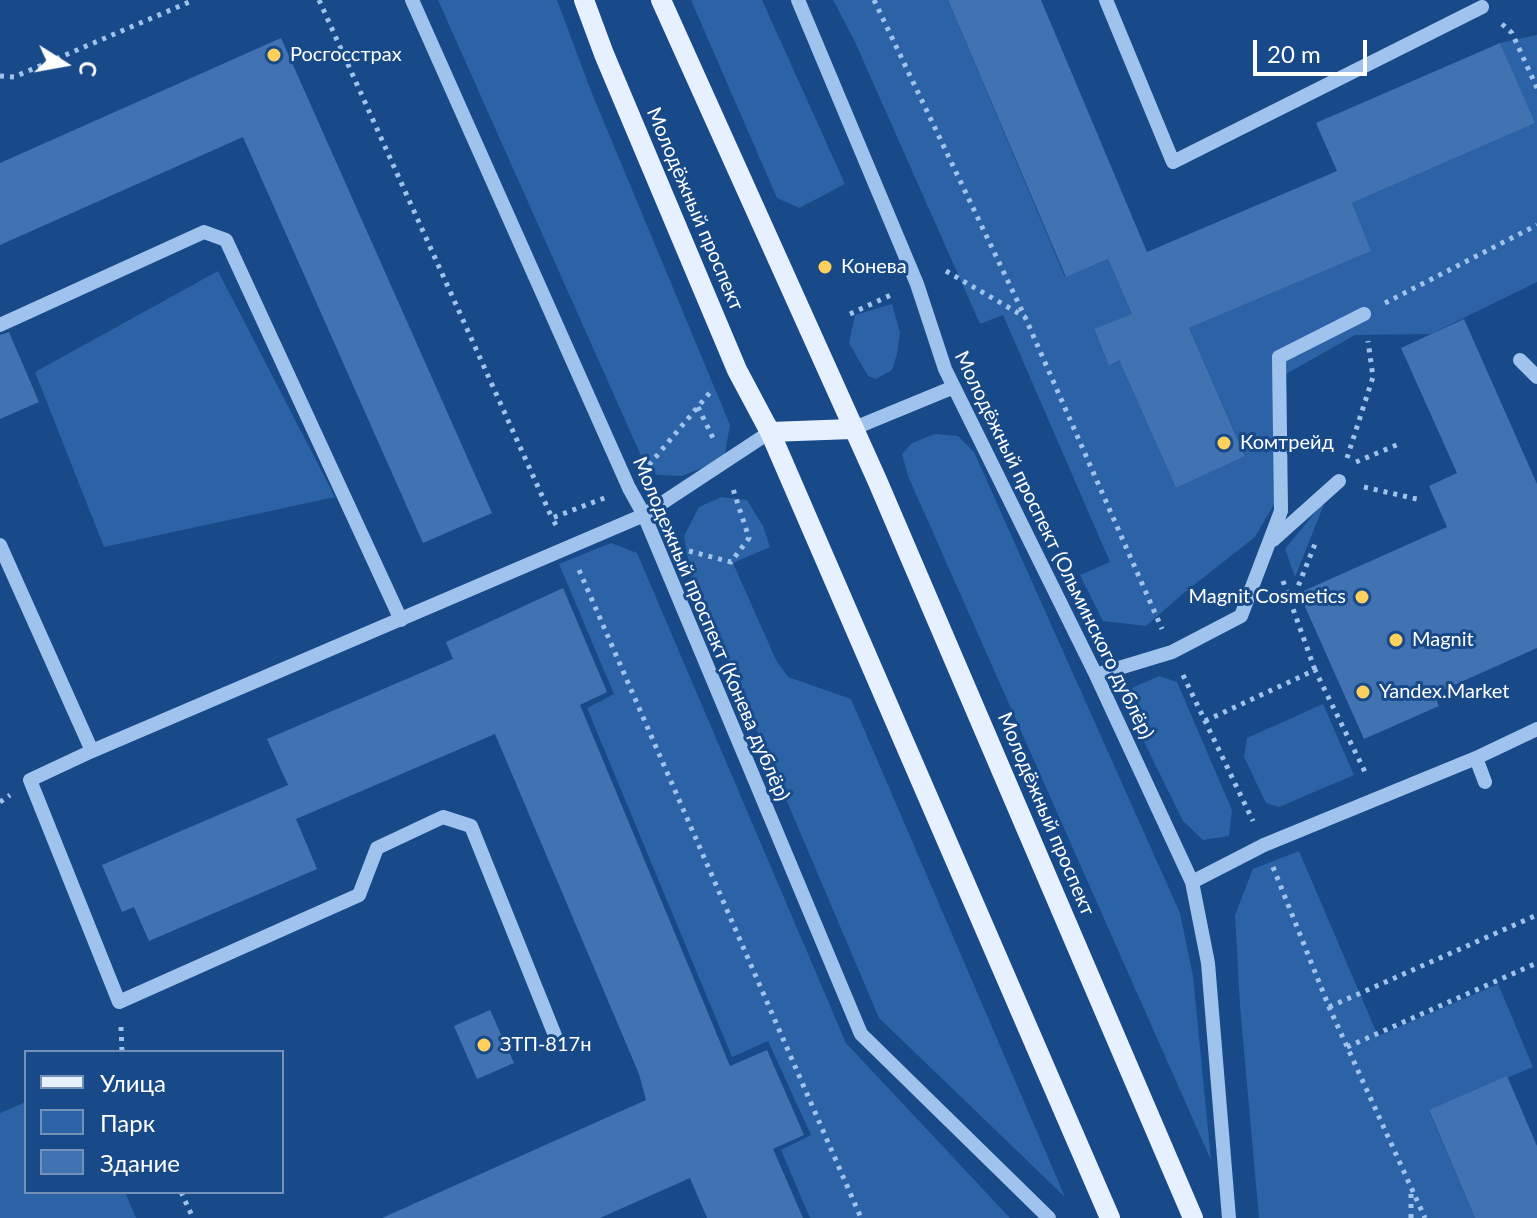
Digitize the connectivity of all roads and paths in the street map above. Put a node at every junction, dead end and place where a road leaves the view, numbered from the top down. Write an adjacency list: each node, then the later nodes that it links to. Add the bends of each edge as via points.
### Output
1 (194, 0): 10 (path, via 14,77)
2 (319, 0): 32 (path)
3 (412, 0): 29 (street, Молодежный проспект (Конева дублёр))
4 (584, 0): 25 (main road, Молодёжный проспект, via 737,370)
5 (661, 0): 24 (main road, Молодёжный проспект)
6 (798, 0): 21 (street, Молодёжный проспект (Ольминского дублёр), via 917,284)
7 (874, 0): 17 (path)
8 (1106, 0): 9 (street, via 1173,162)
9 (1482, 7): 11 (path, via 1512,33)
10 (0, 76)
11 (1537, 88)
12 (1537, 225): 16 (path)
13 (946, 271): 17 (path)
14 (895, 294): 15 (path)
15 (850, 314)
16 (1364, 314): 26 (path, via 1373,377 1344,468); 34 (street, via 1279,357 1281,511)
17 (1025, 317): 38 (path)
18 (0, 325): 37 (street, via 204,232 226,240)
19 (1520, 360): 20 (street)
20 (1537, 377)
21 (954, 387): 24 (street); 40 (street, Молодёжный проспект (Ольминского дублёр))
22 (712, 390): 23 (path)
23 (698, 407): 27 (path); 29 (path)
24 (852, 429): 25 (main road); 60 (main road, Молодёжный проспект)
25 (770, 432): 27 (street); 59 (main road, Молодёжный проспект)
26 (1399, 444)
27 (724, 462): 31 (street); 33 (path, via 749,538 731,562)
28 (1339, 481): 30 (path); 34 (street)
29 (629, 488): 31 (street, Молодежный проспект (Конева дублёр)); 32 (path)
30 (1421, 500)
31 (644, 515): 33 (street, Молодежный проспект (Конева дублёр)); 36 (street)
32 (552, 518): 36 (path)
33 (655, 542): 58 (street, Молодежный проспект (Конева дублёр), via 861,1034)
34 (1269, 543): 38 (street, via 1241,616); 39 (path)
35 (0, 545): 43 (street)
36 (569, 547): 37 (street); 57 (path)
37 (401, 620): 43 (street)
38 (1172, 652): 40 (street); 41 (path)
39 (1315, 670): 41 (path); 46 (path)
40 (1096, 675): 48 (street, Молодёжный проспект (Ольминского дублёр))
41 (1205, 721): 47 (path)
42 (1537, 729): 44 (street)
43 (92, 751): 52 (street, via 30,780 119,1002 359,895 377,848 443,817 471,826)
44 (1476, 758): 45 (street); 46 (street)
45 (1485, 782)
46 (1378, 798): 47 (street)
47 (1264, 845): 48 (street); 51 (path)
48 (1192, 882): 61 (street, Молодёжный проспект (Ольминского дублёр), via 1208,963)
49 (1537, 915): 51 (path)
50 (1537, 963): 53 (path)
51 (1329, 1007): 53 (path)
52 (556, 1038)
53 (1347, 1047): 54 (path)
54 (1411, 1185): 62 (path); 63 (path)
55 (182, 1194): 56 (path)
56 (193, 1218)
57 (861, 1218)
58 (1049, 1218)
59 (1110, 1218)
60 (1193, 1218)
61 (1229, 1218)
62 (1411, 1218)
63 (1425, 1218)

